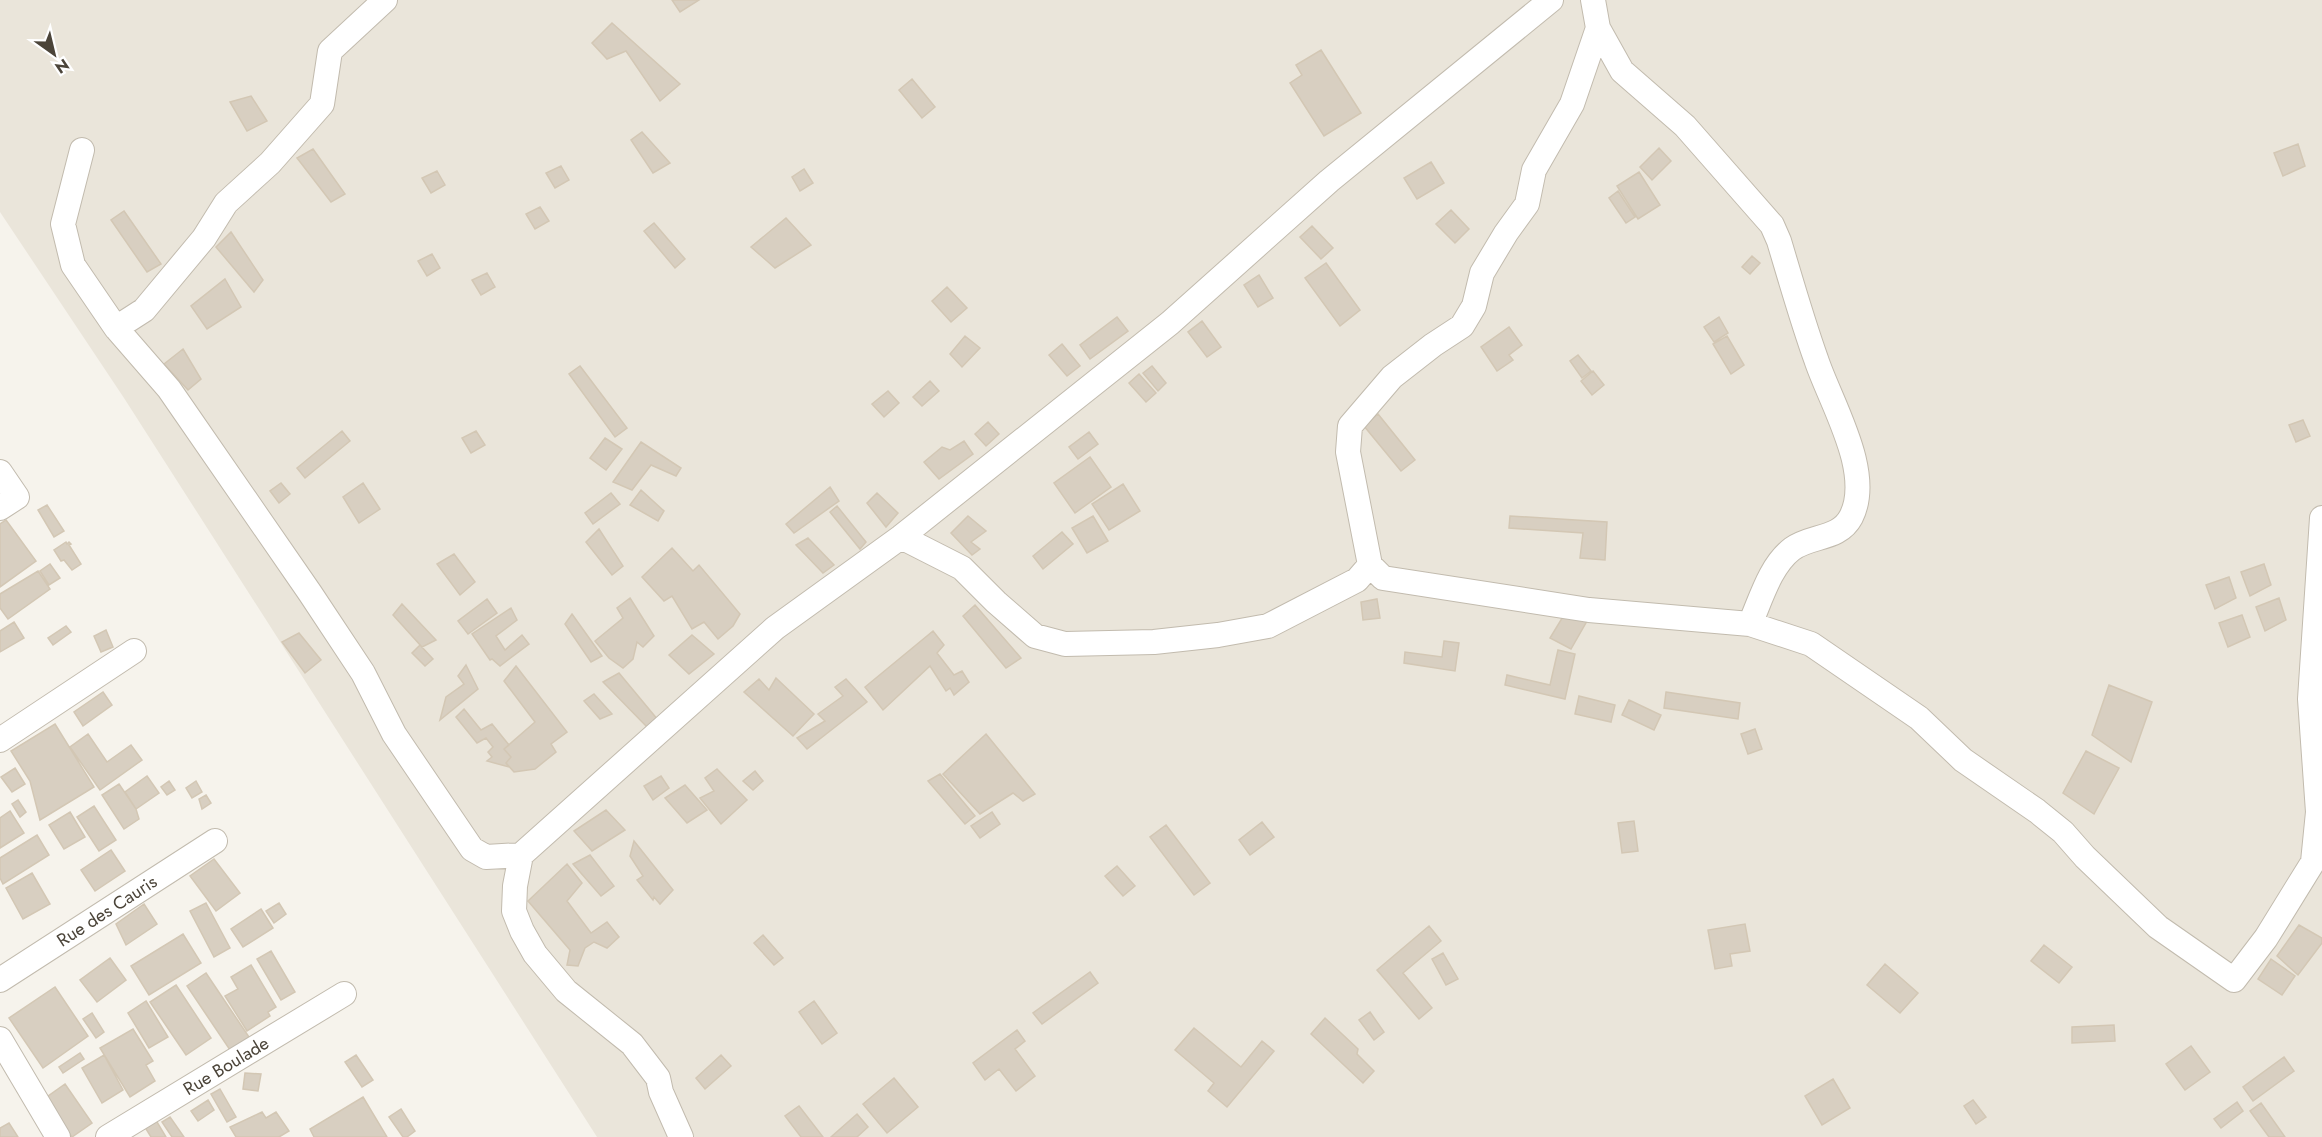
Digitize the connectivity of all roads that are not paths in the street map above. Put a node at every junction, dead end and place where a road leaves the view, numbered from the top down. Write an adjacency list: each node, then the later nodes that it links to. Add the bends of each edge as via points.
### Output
1 (385, 0): 6 (street, via 330,51 322,104 270,163 226,204 204,238 144,310)
2 (1551, 0): 10 (street, via 1329,181 1170,323)
3 (1593, 0): 4 (street)
4 (1598, 28): 11 (street, via 1572,104 1534,170 1527,204 1482,273 1474,306 1462,326 1392,377 1350,426 1348,452); 12 (street, via 1622,71 1685,126 1772,225 1817,363 1853,456 1857,488 1851,516 1842,529 1795,547 1780,559)
5 (82, 150): 6 (street, via 63,224 74,265)
6 (116, 328): 16 (street, via 170,389 310,593 363,673 394,735 472,849 486,857)
7 (0, 472): 8 (street, via 17,497)
8 (0, 508)
9 (2322, 518): 12 (street, via 2310,699 2318,812 2313,862 2266,938 2234,980 2158,927 2063,832 1963,760 1919,718 1811,644)
10 (901, 537): 11 (street, via 962,568 1035,636 1065,644 1154,642 1268,626 1357,580); 16 (street, via 775,628)
11 (1370, 565): 12 (street, via 1383,578 1589,610)
12 (1750, 624)
13 (134, 651): 14 (street)
14 (0, 740)
15 (214, 841): 17 (street, Rue des Cauris)
16 (521, 855): 22 (street, via 514,911 522,931 566,991 632,1044 658,1078)
17 (0, 980)
18 (344, 994): 21 (street, Rue Boulade)
19 (0, 1039): 20 (street)
20 (58, 1137)
21 (108, 1137)
22 (681, 1137)

